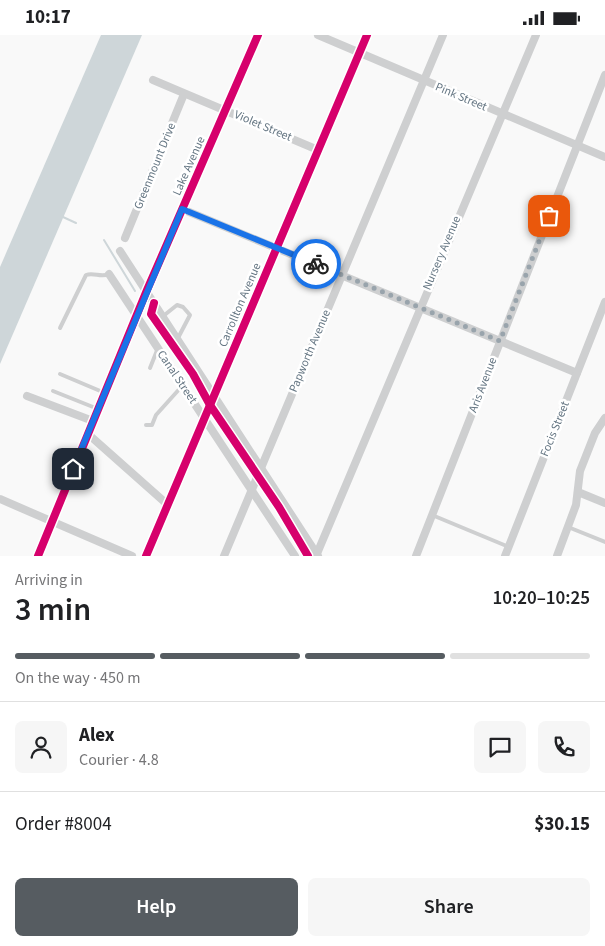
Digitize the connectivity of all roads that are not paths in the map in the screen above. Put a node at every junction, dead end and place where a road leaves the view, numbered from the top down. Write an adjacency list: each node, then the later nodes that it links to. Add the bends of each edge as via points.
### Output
1 (258, 35): 11 (street, Lake Avenue)
2 (318, 35): 6 (street, Pink Street)
3 (367, 35): 6 (street, Carrollton Avenue)
4 (443, 35): 9 (street, Papworth Avenue)
5 (536, 35): 12 (street, Nursery Avenue)
6 (359, 52): 9 (street, Pink Street); 14 (street, Carrollton Avenue)
7 (605, 75): 13 (street, Aris Avenue)
8 (153, 80): 10 (street, Violet Street)
9 (423, 80): 12 (street, Pink Street); 21 (street, Papworth Avenue)
10 (184, 94): 11 (street, Violet Street); 17 (street, Greenmount Drive)
11 (226, 111): 14 (street, Violet Street); 16 (street, Lake Avenue)
12 (501, 113): 13 (street, Pink Street); 24 (street, Nursery Avenue)
13 (577, 145): 15 (street, Pink Street); 29 (street, Aris Avenue)
14 (318, 150): 18 (street, Carrollton Avenue)
15 (605, 157)
16 (182, 209): 18 (street); 22 (street, Lake Avenue)
17 (125, 238)
18 (276, 248): 21 (street); 38 (street, Carrollton Avenue)
19 (120, 251): 22 (street, Canal Street)
20 (109, 274): 25 (street, Canal Street); 27 (lane, via 86,275)
21 (342, 275): 24 (street); 45 (street, Papworth Avenue)
22 (147, 290): 25 (street, Lake Avenue); 26 (street, Canal Street)
23 (605, 302): 32 (street, Focis Street)
24 (419, 307): 29 (street); 56 (street, Nursery Avenue)
25 (137, 316): 30 (street, Canal Street); 36 (street, Lake Avenue)
26 (162, 317): 28 (street, Canal Street); 28 (lane, via 177,305 190,315)
27 (60, 328)
28 (177, 340): 38 (street, Canal Street)
29 (500, 341): 32 (street); 51 (street, Aris Avenue)
30 (158, 348): 31 (lane); 34 (street, Canal Street)
31 (150, 368)
32 (577, 373): 55 (street, Focis Street)
33 (60, 374): 36 (lane)
34 (183, 385): 40 (street, Canal Street); 43 (lane, via 156,415 152,425)
35 (53, 391): 39 (lane)
36 (105, 393): 39 (street, Lake Avenue)
37 (27, 395): 42 (street)
38 (214, 396): 40 (street, Carrollton Avenue); 45 (street, Canal Street)
39 (98, 409): 42 (street, Lake Avenue)
40 (205, 418): 46 (street, Canal Street); 50 (street, Carrollton Avenue)
41 (605, 418): 47 (street, via 595,433 580,471)
42 (93, 421): 44 (street, Lake Avenue)
43 (146, 425)
44 (88, 434): 50 (street); 52 (street, Lake Avenue)
45 (260, 469): 46 (street, Papworth Avenue); 56 (street, Canal Street)
46 (252, 490): 60 (street, Papworth Avenue); 61 (street, Canal Street)
47 (578, 492): 49 (street); 53 (street)
48 (0, 499): 52 (street)
49 (605, 503)
50 (168, 505): 59 (street, Carrollton Avenue)
51 (432, 515): 55 (lane); 62 (street, Aris Avenue)
52 (52, 522): 57 (street, Lake Avenue); 58 (street)
53 (568, 527): 54 (lane); 64 (street)
54 (605, 542)
55 (508, 547): 63 (street, Focis Street)
56 (317, 555)
57 (38, 556)
58 (132, 556)
59 (146, 556)
60 (224, 556)
61 (295, 556)
62 (416, 556)
63 (505, 556)
64 (557, 556)

